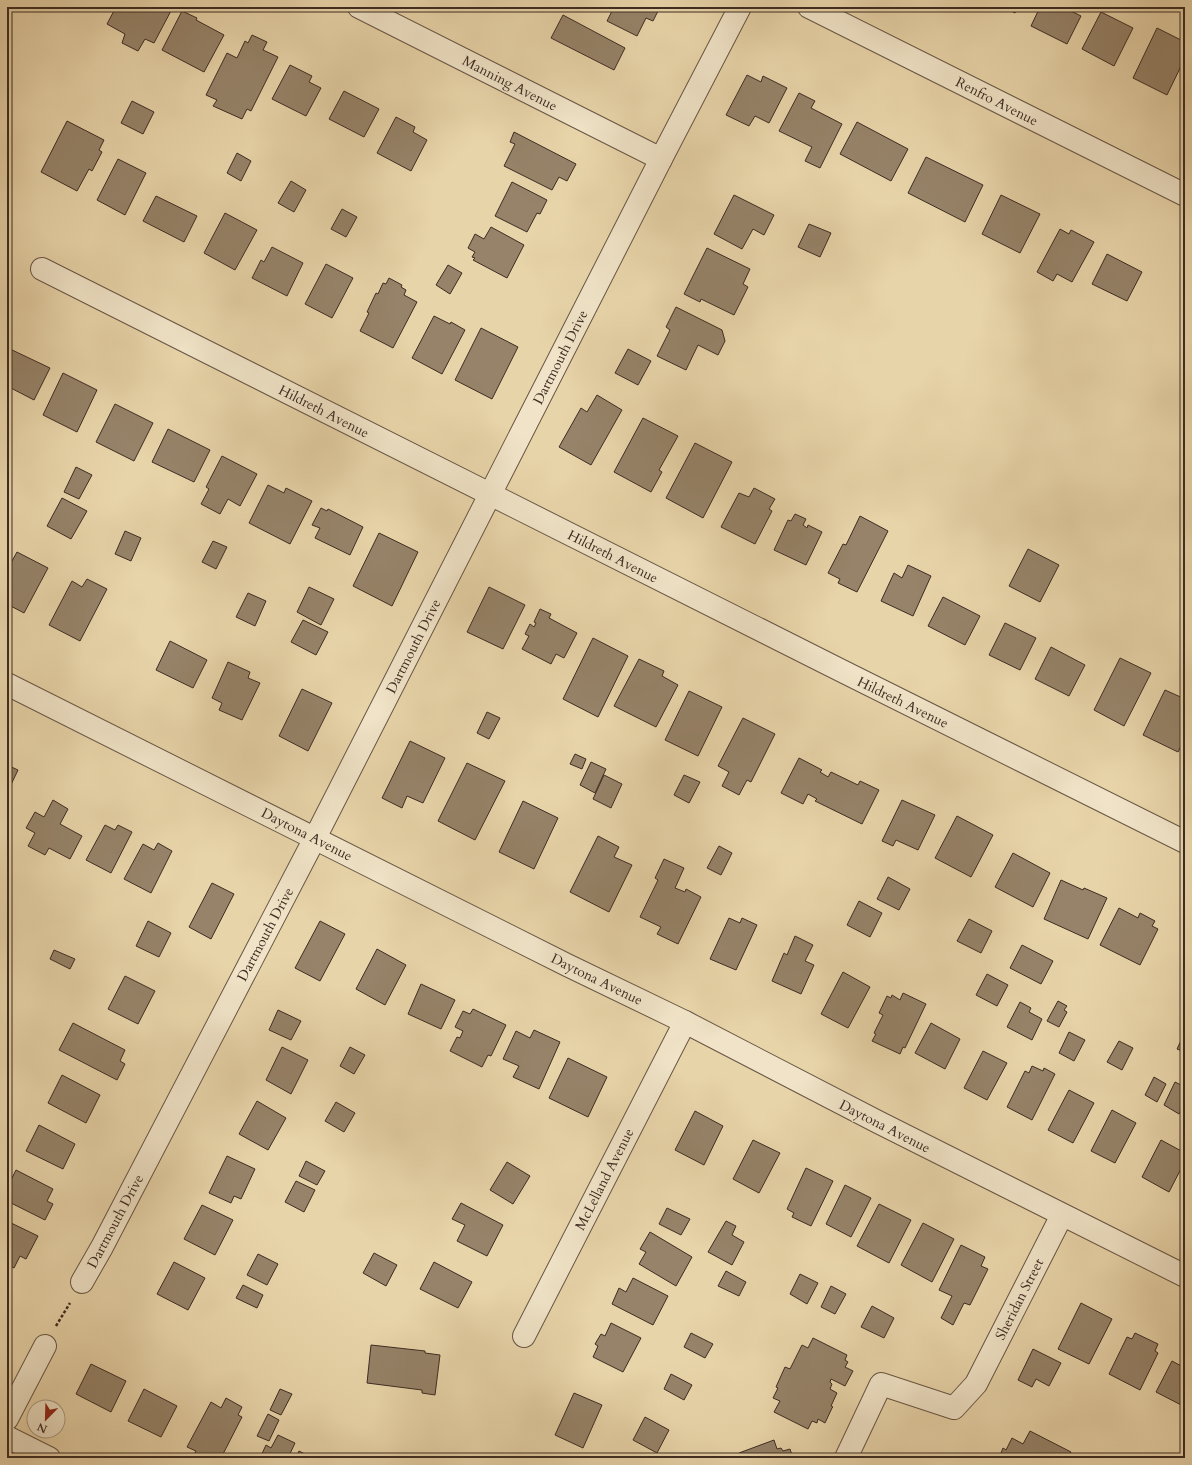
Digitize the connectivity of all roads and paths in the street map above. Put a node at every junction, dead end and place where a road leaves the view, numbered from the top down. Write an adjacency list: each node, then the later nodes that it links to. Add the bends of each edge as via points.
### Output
1 (359, 7): 4 (street, Manning Avenue)
2 (740, 7): 4 (street, Dartmouth Drive)
3 (809, 7): 5 (street, Renfro Avenue)
4 (661, 159): 7 (street, Dartmouth Drive)
5 (1185, 196)
6 (42, 269): 7 (street, Hildreth Avenue)
7 (490, 494): 9 (street, Dartmouth Drive); 10 (street, Hildreth Avenue)
8 (7, 684): 9 (street, Daytona Avenue)
9 (315, 838): 11 (street, Daytona Avenue); 14 (street, Dartmouth Drive, via 102,1247)
10 (1185, 842)
11 (685, 1022): 12 (street, Daytona Avenue); 16 (street, McLelland Avenue)
12 (1062, 1215): 13 (street, Daytona Avenue); 21 (street, Sheridan Street, via 976,1384 954,1408 881,1384)
13 (1185, 1276)
14 (77, 1289): 15 (path)
15 (56, 1327)
16 (524, 1336)
17 (45, 1346): 18 (street)
18 (7, 1419)
19 (7, 1437): 20 (street)
20 (49, 1458)
21 (846, 1458)

